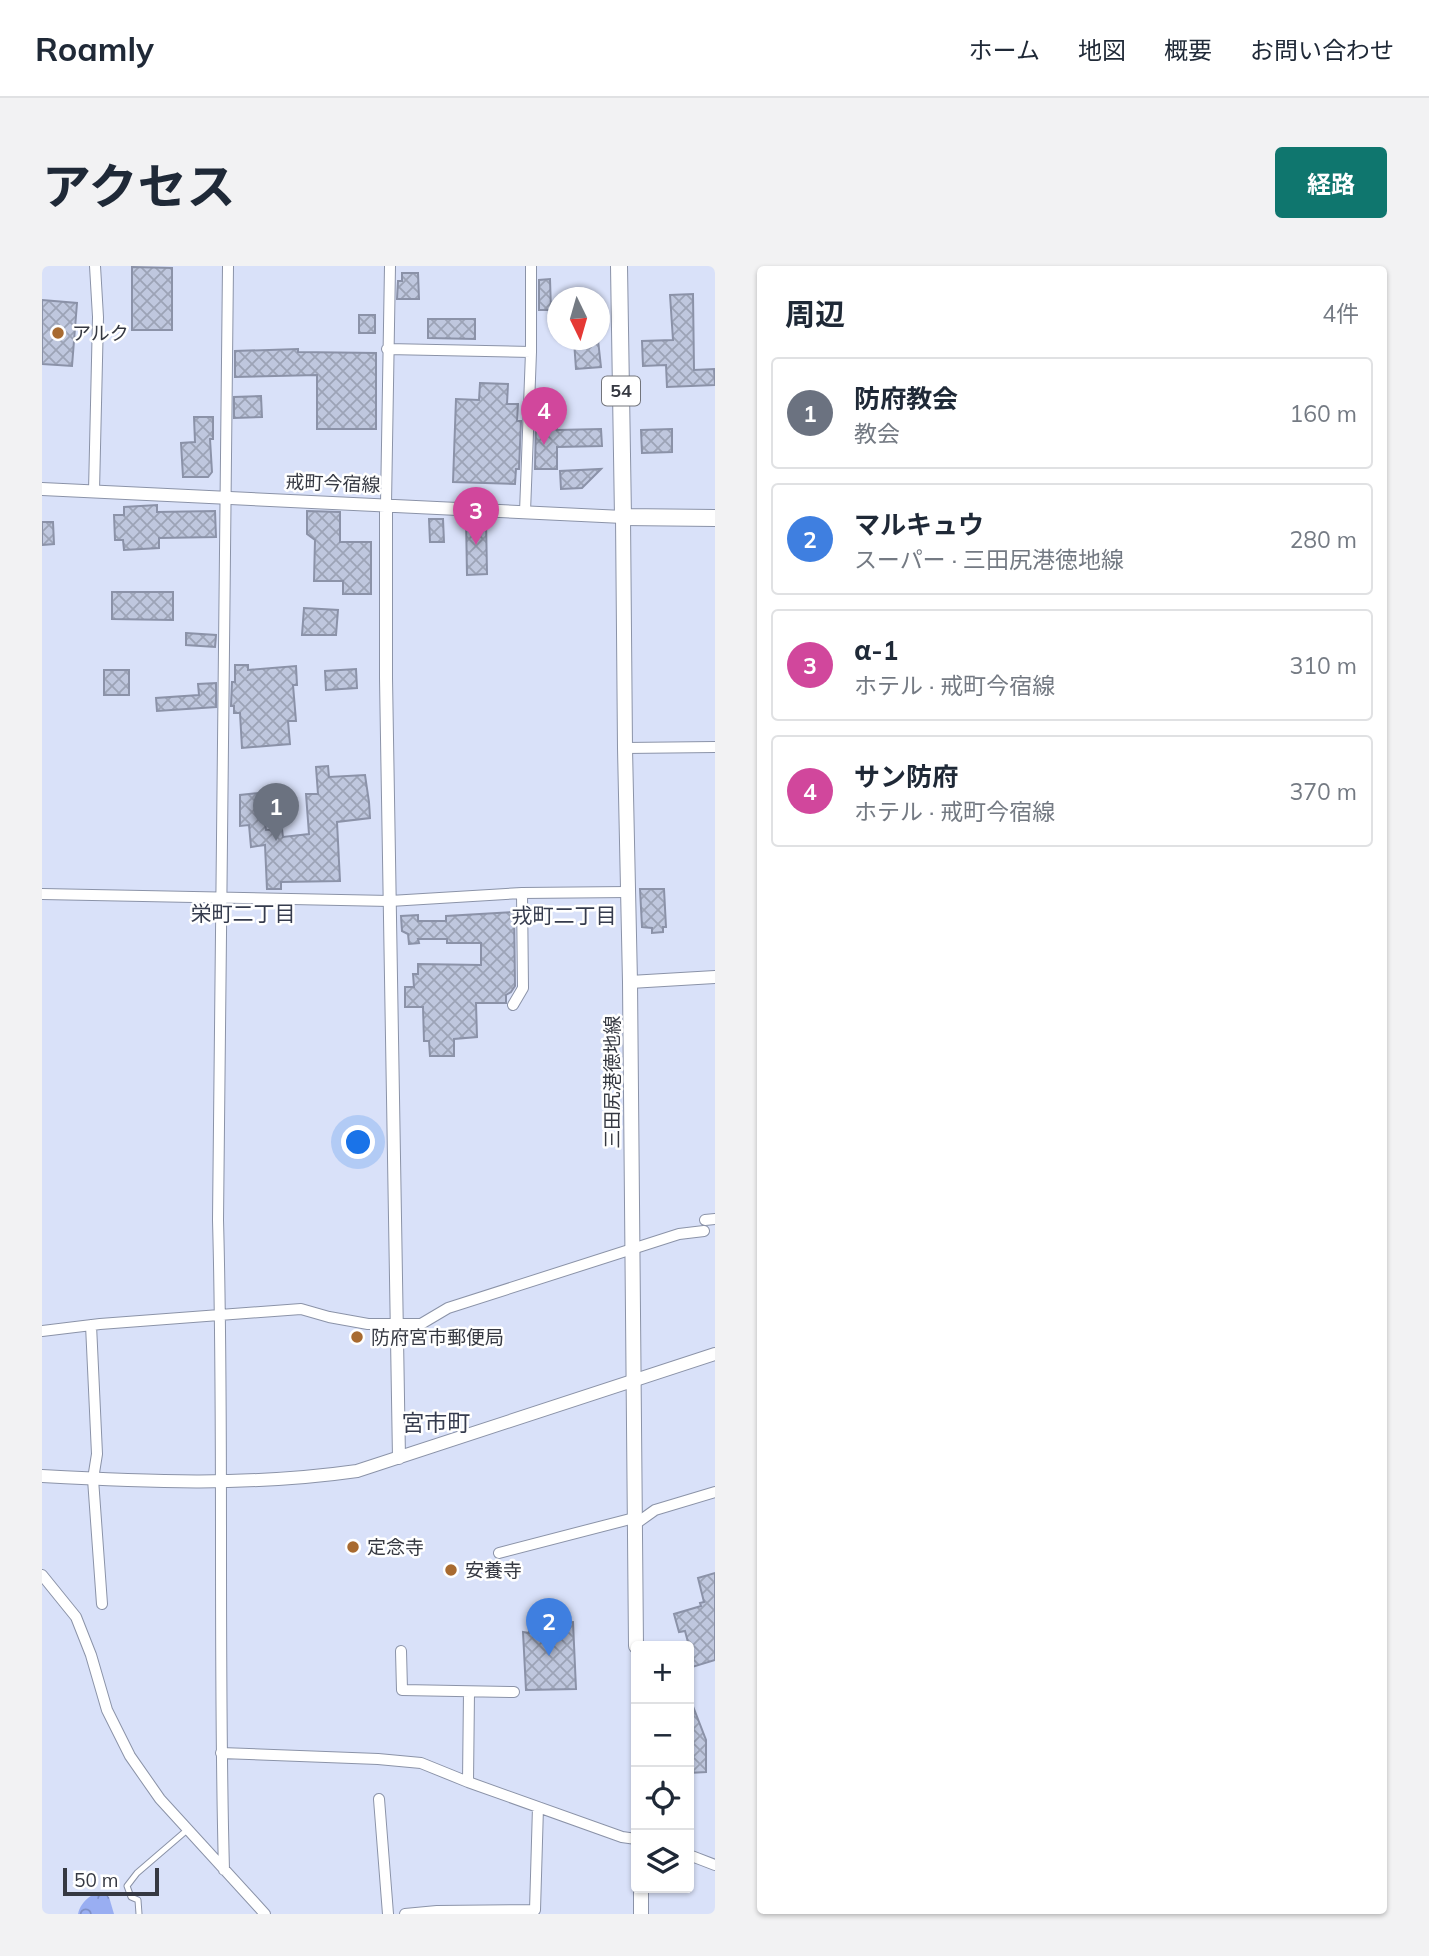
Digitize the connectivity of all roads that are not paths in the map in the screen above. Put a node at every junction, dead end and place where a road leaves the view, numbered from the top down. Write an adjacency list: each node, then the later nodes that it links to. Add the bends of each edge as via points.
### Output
1 (95, 266): 9 (street)
2 (228, 266): 10 (street)
3 (390, 266): 6 (street)
4 (531, 266): 7 (street)
5 (619, 266): 13 (main road, 54)
6 (387, 349): 7 (street); 11 (street)
7 (531, 352): 12 (street)
8 (42, 489): 9 (street, 戒町今宿線)
9 (94, 491): 10 (street, 戒町今宿線)
10 (224, 498): 11 (street, 戒町今宿線); 20 (street)
11 (386, 505): 12 (street, 戒町今宿線); 21 (street)
12 (524, 512): 13 (street, 戒町今宿線)
13 (623, 517): 14 (main road); 16 (main road, 三田尻港徳地線)
14 (715, 518)
15 (715, 747): 16 (street)
16 (625, 748): 17 (main road, 三田尻港徳地線)
17 (628, 892): 19 (street); 23 (main road, 三田尻港徳地線)
18 (42, 894): 20 (street)
19 (522, 894): 21 (street); 24 (street, via 523,988)
20 (223, 896): 21 (street); 27 (street, via 218,1207)
21 (390, 901): 28 (street)
22 (715, 977): 23 (street)
23 (630, 982): 26 (main road, 三田尻港徳地線)
24 (513, 1005)
25 (708, 1223): 26 (street)
26 (632, 1250): 28 (street, via 448,1308 421,1324); 32 (main road, 三田尻港徳地線)
27 (221, 1314): 28 (street, via 301,1309 368,1324); 29 (street); 36 (street)
28 (396, 1323): 33 (street)
29 (91, 1325): 30 (street); 35 (street, via 97,1454)
30 (42, 1331)
31 (715, 1354): 32 (street)
32 (635, 1380): 33 (street); 38 (main road, 三田尻港徳地線)
33 (399, 1458): 36 (street, via 316,1477)
34 (42, 1476): 35 (street)
35 (93, 1479): 36 (street); 41 (street)
36 (220, 1482): 46 (street)
37 (715, 1492): 38 (street)
38 (634, 1521): 39 (street); 42 (main road, 三田尻港徳地線)
39 (499, 1553)
40 (42, 1575): 50 (street, via 75,1617 107,1710 130,1756)
41 (102, 1604)
42 (636, 1641)
43 (401, 1651): 44 (street, via 402,1690)
44 (469, 1692): 45 (street); 47 (street)
45 (514, 1692)
46 (221, 1753): 47 (street, via 404,1760); 54 (street)
47 (468, 1782): 49 (street)
48 (379, 1799): 58 (street)
49 (538, 1807): 51 (street); 59 (street, via 535,1910)
50 (187, 1830): 54 (street); 56 (lane, via 127,1886 131,1897 138,1900)
51 (631, 1838)
52 (694, 1857): 53 (street)
53 (715, 1865)
54 (224, 1870): 57 (street)
55 (641, 1893): 60 (main road)
56 (139, 1914)
57 (265, 1914)
58 (388, 1914)
59 (405, 1914)
60 (641, 1914)

